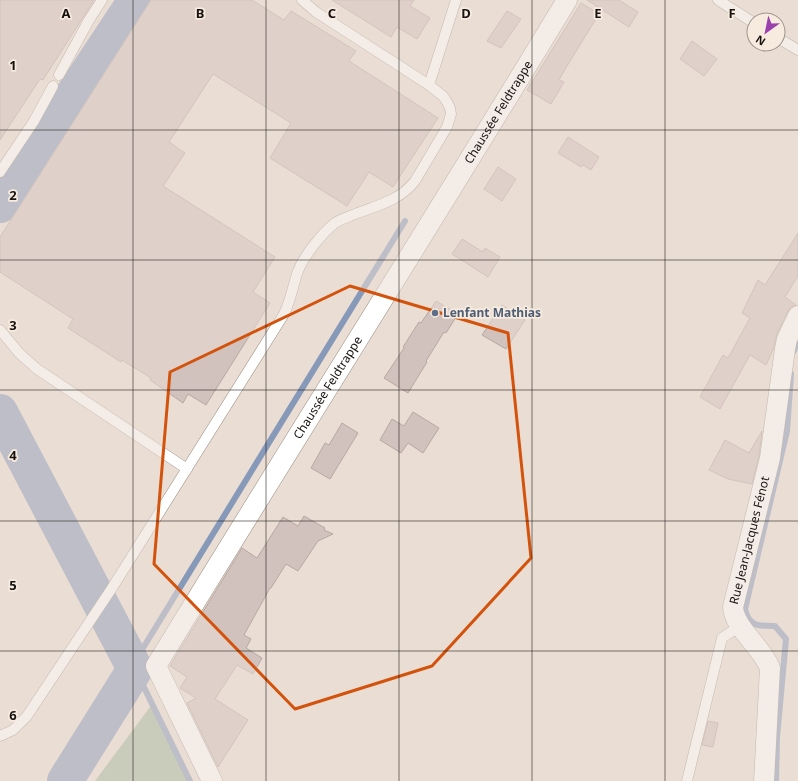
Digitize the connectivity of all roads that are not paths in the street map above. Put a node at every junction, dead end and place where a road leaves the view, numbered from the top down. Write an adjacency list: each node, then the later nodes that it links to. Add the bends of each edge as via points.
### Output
1 (102, 0): 9 (lane)
2 (302, 0): 10 (lane, via 316,12)
3 (456, 0): 10 (lane)
4 (567, 0): 18 (street, Chaussée Feldtrappe, via 156,666)
5 (718, 0): 6 (lane)
6 (746, 18)
7 (786, 43): 8 (lane)
8 (798, 50)
9 (59, 75)
10 (429, 85): 15 (lane, via 443,96 451,114 415,181 399,197 345,218 322,236 302,262 284,314)
11 (53, 86): 12 (lane, via 34,121)
12 (0, 172)
13 (798, 316): 16 (street, Rue Jean-Jacques Fénot, via 787,339 770,458 734,600 734,613)
14 (0, 330): 15 (lane, via 20,354 37,369)
15 (187, 469): 17 (lane, via 27,716 13,730)
16 (740, 626): 19 (lane, via 722,638); 20 (street, Rue Jean-Jacques Fénot, via 762,653 770,668)
17 (0, 736)
18 (212, 781)
19 (687, 781)
20 (764, 781)

